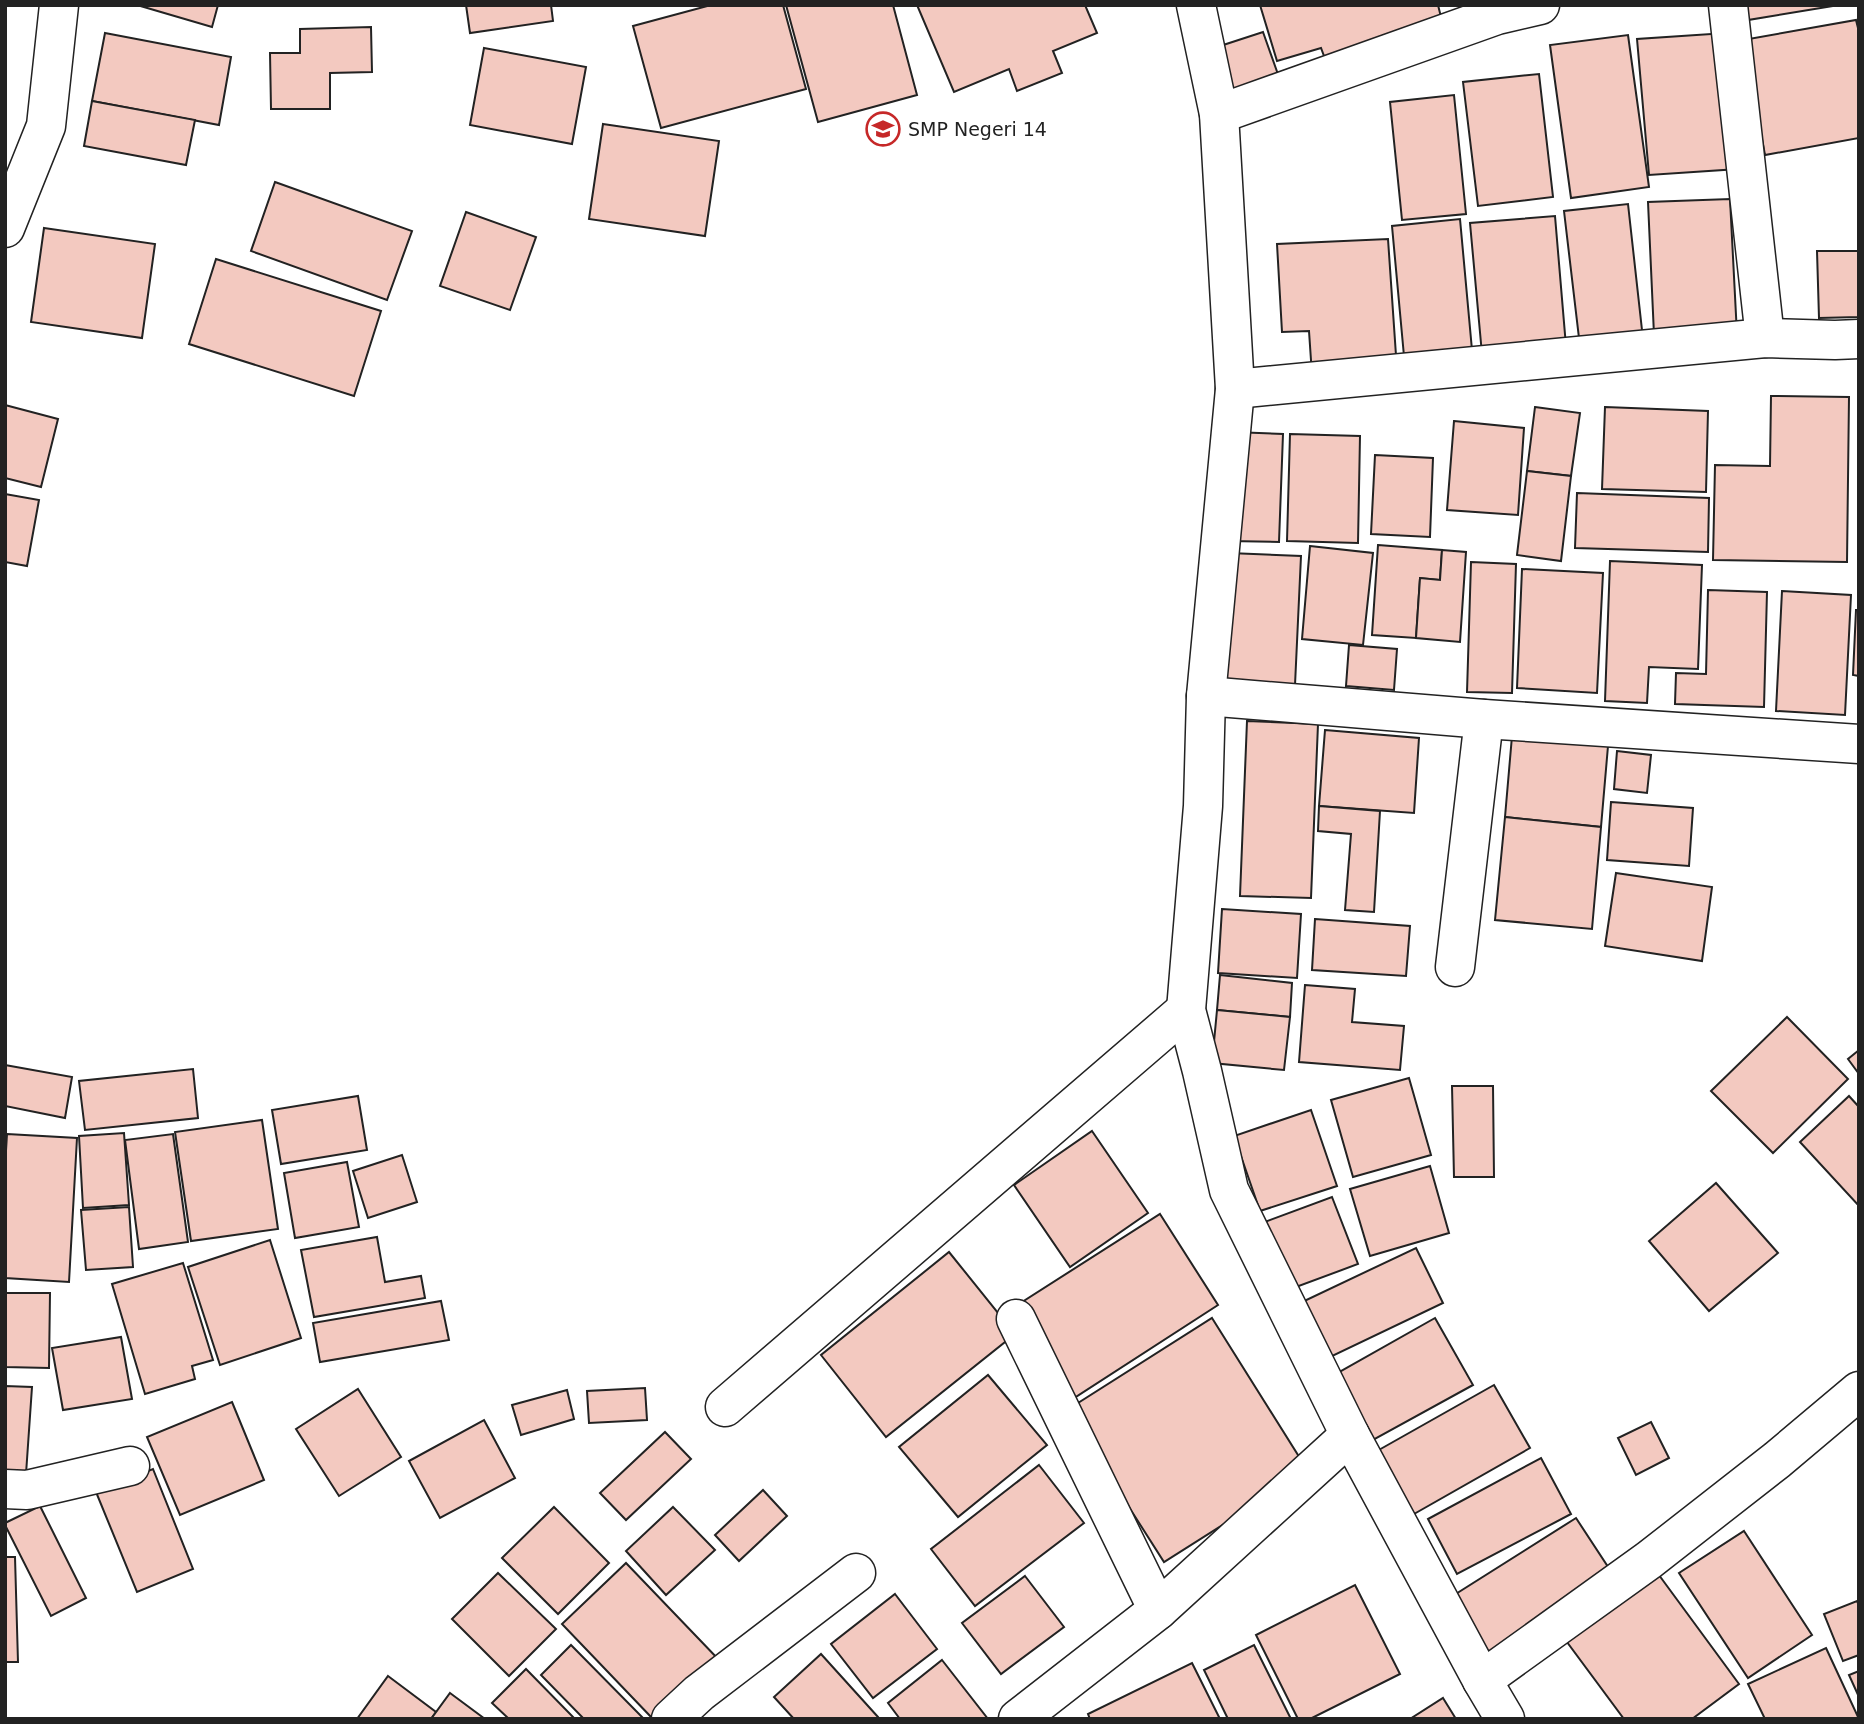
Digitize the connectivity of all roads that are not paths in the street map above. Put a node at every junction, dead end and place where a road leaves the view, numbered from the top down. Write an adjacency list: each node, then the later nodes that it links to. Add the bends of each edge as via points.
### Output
1 (59, 5): 6 (street, via 46,126)
2 (1196, 5): 5 (street)
3 (1540, 5): 5 (street, via 1497,15)
4 (1728, 5): 7 (street)
5 (1219, 114): 9 (street)
6 (5, 228)
7 (1765, 338): 8 (street); 9 (street)
8 (1859, 339)
9 (1236, 388): 10 (street)
10 (1206, 695): 11 (street); 14 (street, via 1203,806)
11 (1484, 719): 12 (street); 13 (street)
12 (1859, 744)
13 (1455, 967)
14 (1186, 1010): 17 (street); 18 (street, via 1229,1190)
15 (1016, 1319): 22 (street)
16 (1859, 1391): 23 (street, via 1649,1560)
17 (725, 1407)
18 (1350, 1436): 22 (street); 23 (street)
19 (130, 1466): 20 (street, via 27,1490)
20 (5, 1489)
21 (856, 1573): 24 (street)
22 (1158, 1610): 25 (street)
23 (1482, 1680): 26 (street)
24 (671, 1719)
25 (1018, 1719)
26 (1505, 1719)

